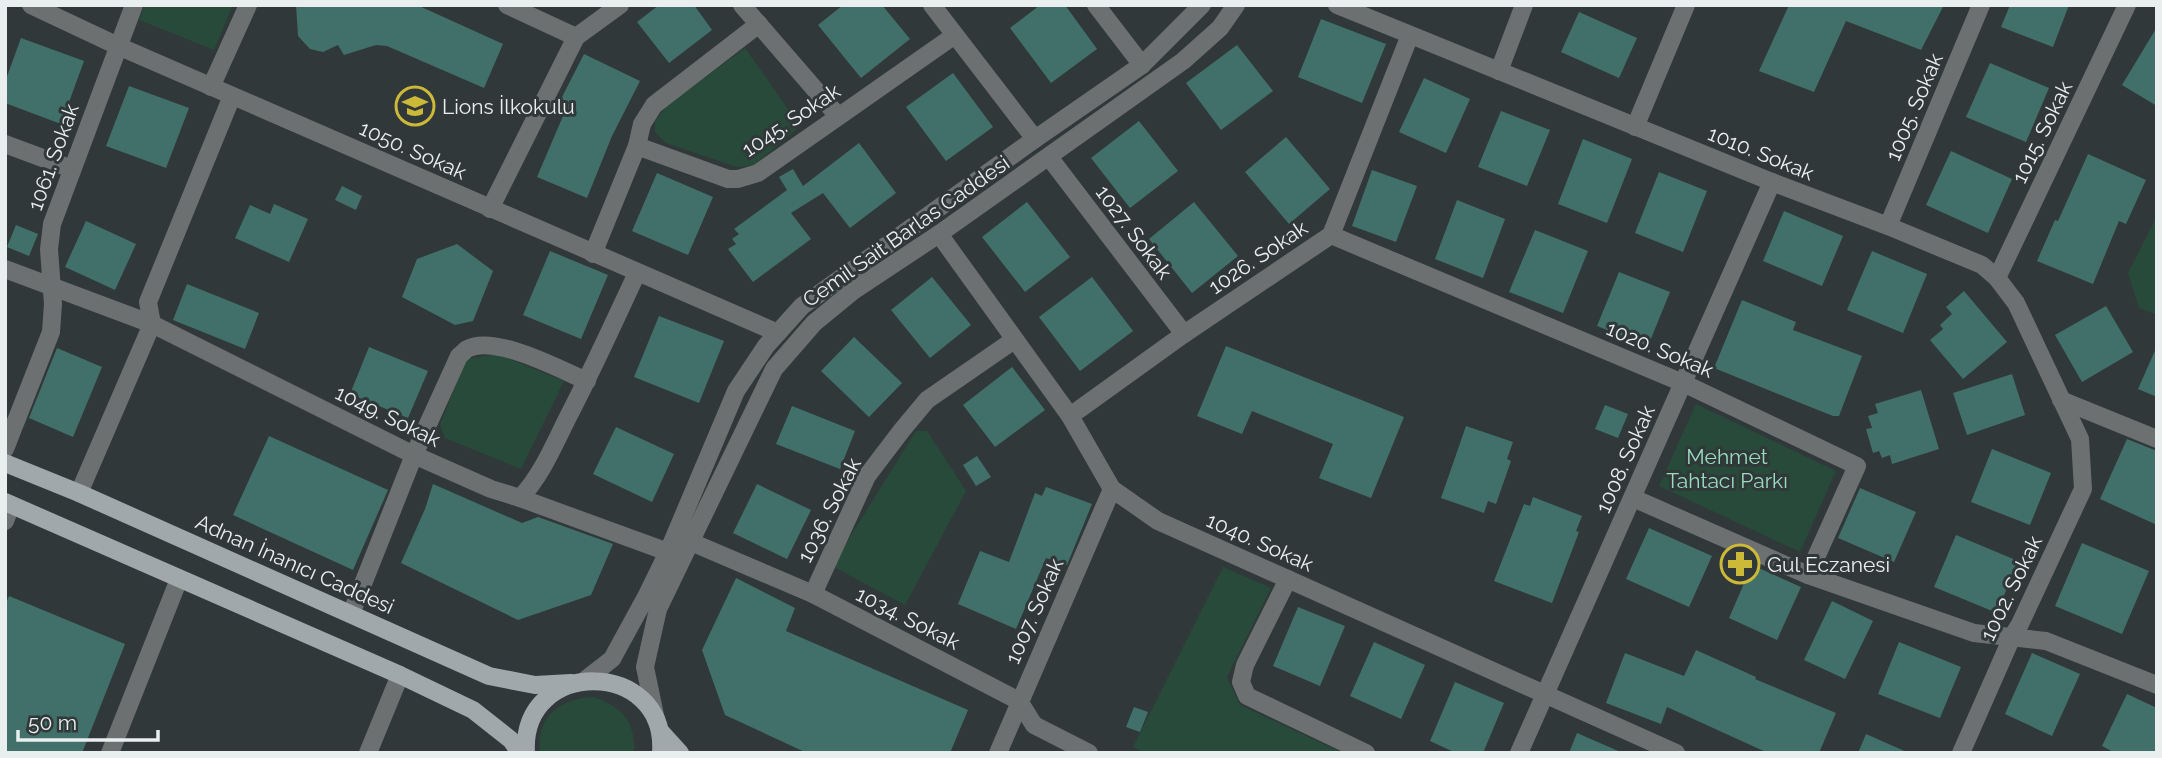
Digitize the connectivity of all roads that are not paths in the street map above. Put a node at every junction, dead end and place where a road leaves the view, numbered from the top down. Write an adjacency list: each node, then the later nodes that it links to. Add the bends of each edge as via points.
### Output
1 (31, 5): 20 (street, 1050. Sokak)
2 (134, 5): 20 (street, 1061. Sokak)
3 (248, 5): 23 (street)
4 (507, 5): 19 (street)
5 (620, 5): 19 (street)
6 (742, 5): 16 (street)
7 (932, 5): 17 (street)
8 (1096, 5): 21 (street)
9 (1202, 5): 21 (street, Cemil Sait Barlas Caddesi)
10 (1236, 5): 30 (street, Cemil Sait Barlas Caddesi, via 1220,28 1183,61)
11 (1337, 5): 18 (street, 1010. Sokak)
12 (1524, 5): 22 (street)
13 (1686, 5): 26 (street)
14 (1981, 5): 34 (street, 1005. Sokak)
15 (2127, 5): 40 (street, 1015. Sokak)
16 (759, 24): 25 (street); 29 (street, via 654,105 642,124)
17 (955, 34): 25 (street, 1045. Sokak); 27 (street)
18 (1410, 35): 22 (street, 1010. Sokak); 36 (street, 1026. Sokak)
19 (576, 37): 33 (street)
20 (118, 46): 23 (street, 1050. Sokak); 31 (street, 1061. Sokak)
21 (1142, 65): 27 (street, Cemil Sait Barlas Caddesi)
22 (1499, 71): 26 (street, 1010. Sokak)
23 (211, 87): 24 (street, 1050. Sokak)
24 (232, 96): 33 (street, 1050. Sokak); 42 (street, via 148,302)
25 (838, 116): 29 (street, 1045. Sokak, via 758,173 738,179)
26 (1635, 127): 32 (street, 1010. Sokak)
27 (1035, 139): 43 (street, Cemil Sait Barlas Caddesi, via 802,306)
28 (5, 144): 31 (street)
29 (637, 146): 37 (street)
30 (1049, 157): 35 (street, Cemil Sait Barlas Caddesi); 44 (street, 1027. Sokak)
31 (72, 169): 41 (street, 1061. Sokak, via 52,224)
32 (1772, 182): 34 (street, 1010. Sokak); 47 (street, 1008. Sokak)
33 (490, 209): 37 (street, 1050. Sokak)
34 (1888, 226): 40 (street, 1010. Sokak, via 1982,265)
35 (939, 234): 45 (street, 1040. Sokak); 60 (street, Cemil Sait Barlas Caddesi, via 853,291 814,323 774,369)
36 (1331, 235): 44 (street, 1026. Sokak); 47 (street, 1020. Sokak)
37 (593, 254): 39 (street, 1050. Sokak)
38 (5, 269): 41 (street, 1049. Sokak)
39 (637, 273): 43 (street, 1050. Sokak); 46 (street)
40 (1997, 278): 48 (street, 1010. Sokak, via 2016,303)
41 (52, 286): 42 (street, 1049. Sokak); 52 (street, 1061. Sokak, via 51,332)
42 (152, 324): 53 (street, 1049. Sokak); 56 (street)
43 (778, 333): 61 (street, Cemil Sait Barlas Caddesi, via 736,391)
44 (1184, 334): 49 (street, 1026. Sokak)
45 (1014, 340): 49 (street, 1040. Sokak); 65 (street, 1036. Sokak, via 927,400 902,430 867,476)
46 (587, 380): 53 (street, via 503,346 468,348 459,356); 57 (street, via 534,484)
47 (1683, 383): 58 (street, 1008. Sokak); 62 (street, 1020. Sokak, via 1857,466)
48 (2061, 400): 50 (street, 1010. Sokak); 51 (street)
49 (1070, 416): 55 (street, 1040. Sokak)
50 (2080, 439): 67 (street, 1002. Sokak, via 2083,489)
51 (2157, 439)
52 (5, 449)
53 (414, 455): 57 (street, 1049. Sokak); 66 (street)
54 (5, 463): 56 (main road, Adnan İnanıcı Caddesi)
55 (1112, 489): 64 (street, 1040. Sokak, via 1158,521); 72 (street, 1007. Sokak)
56 (79, 492): 66 (main road, Adnan İnanıcı Caddesi)
57 (520, 498): 61 (street, 1049. Sokak)
58 (1633, 498): 62 (street); 71 (street, 1008. Sokak)
59 (7, 509): 63 (main road)
60 (691, 542): 65 (street, 1034. Sokak); 73 (street, Cemil Sait Barlas Caddesi, via 658,608 645,667)
61 (668, 552): 69 (street, Cemil Sait Barlas Caddesi, via 612,659)
62 (1808, 575): 67 (street, via 1974,633)
63 (179, 579): 68 (main road); 74 (street)
64 (1288, 579): 71 (street, 1040. Sokak); 82 (street, via 1245,665 1241,682 1247,696)
65 (813, 594): 72 (street, 1034. Sokak)
66 (351, 614): 69 (main road, Adnan İnanıcı Caddesi, via 489,676 535,685)
67 (2012, 637): 70 (street, via 2046,641); 85 (street, 1002. Sokak)
68 (400, 675): 75 (street); 76 (main road, via 473,710 511,740)
69 (578, 682): 73 (main road, Adnan İnanıcı Caddesi, via 599,680 626,688 648,706); 77 (main road, via 558,690 538,709 527,735)
70 (2157, 685)
71 (1546, 695): 83 (street, 1008. Sokak); 84 (street, 1040. Sokak)
72 (1019, 701): 80 (street, 1007. Sokak); 81 (street, 1034. Sokak, via 1034,725)
73 (658, 726): 78 (main road); 79 (main road)
74 (110, 753)
75 (368, 753)
76 (520, 753)
77 (526, 753)
78 (661, 753)
79 (681, 753)
80 (998, 753)
81 (1089, 753)
82 (1366, 753)
83 (1519, 753)
84 (1676, 753)
85 (1961, 753)

